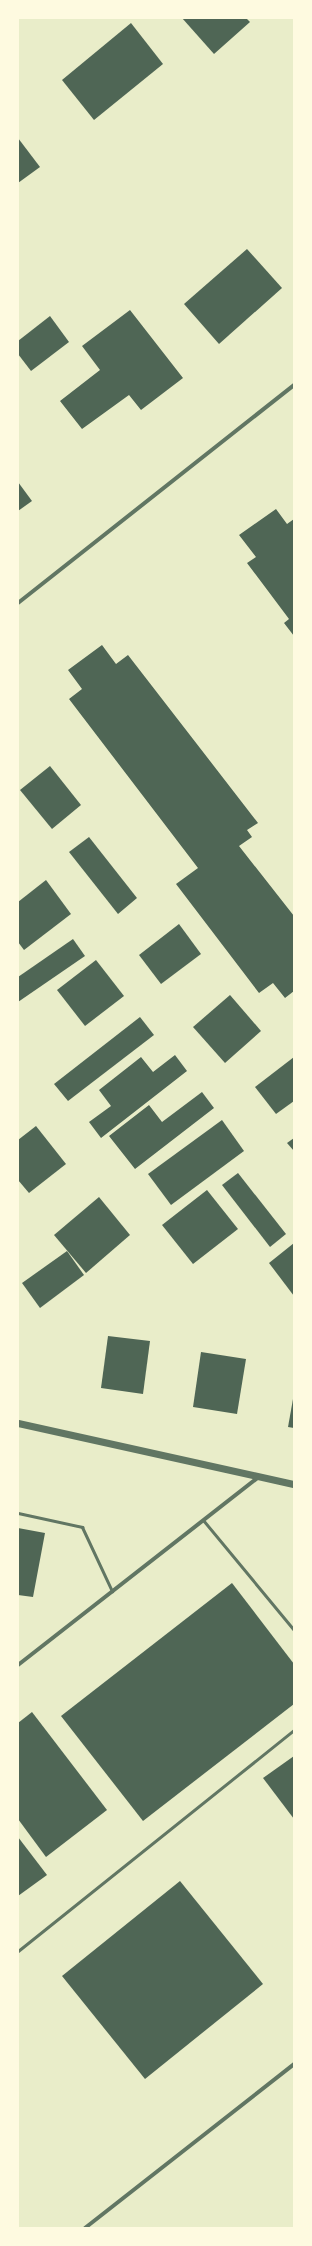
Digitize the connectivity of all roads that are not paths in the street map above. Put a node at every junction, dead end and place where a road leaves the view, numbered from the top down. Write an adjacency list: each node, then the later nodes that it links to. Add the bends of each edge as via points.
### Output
1 (294, 385): 2 (street)
2 (18, 603)
3 (18, 1423): 4 (street)
4 (259, 1477): 5 (street); 7 (street)
5 (294, 1484)
6 (18, 1513): 8 (lane, via 82,1527)
7 (203, 1520): 8 (street); 9 (lane)
8 (112, 1591): 10 (street)
9 (294, 1630)
10 (18, 1665)
11 (294, 1730): 12 (lane)
12 (18, 1951)
13 (294, 2064): 14 (street)
14 (85, 2228)

